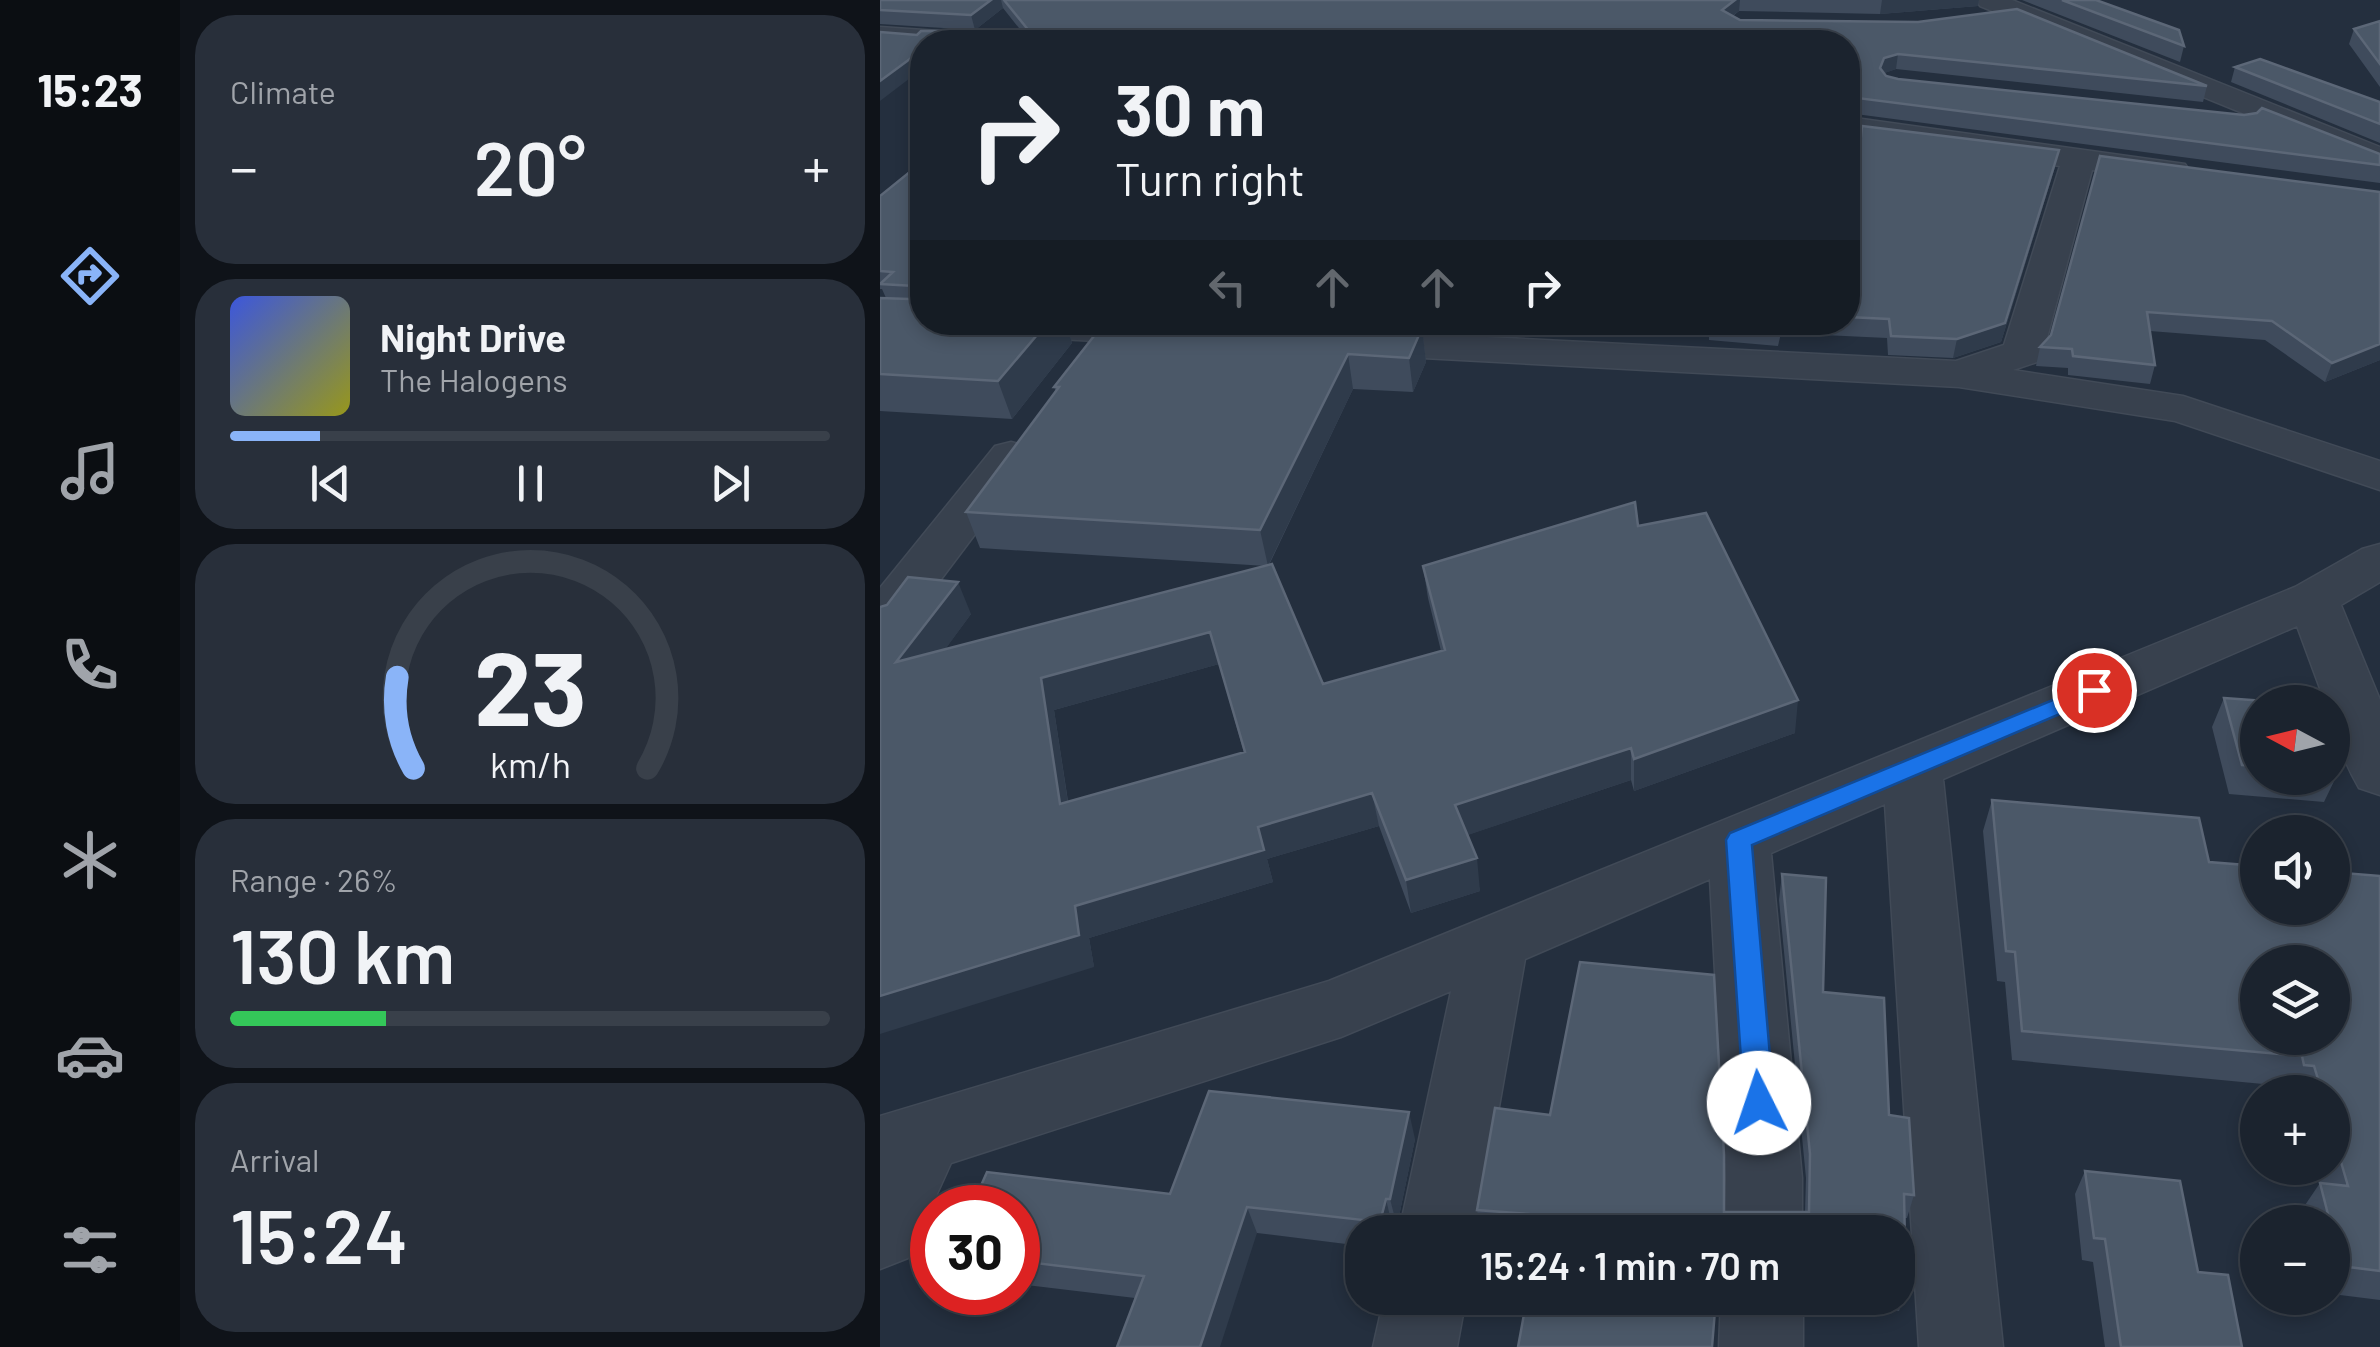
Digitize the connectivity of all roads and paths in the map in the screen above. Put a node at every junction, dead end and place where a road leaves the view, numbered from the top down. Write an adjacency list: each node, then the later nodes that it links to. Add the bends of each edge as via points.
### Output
1 (1989, 0): 2 (street)
2 (2020, 11): 3 (street); 6 (street)
3 (1967, 21)
4 (880, 35): 5 (street)
5 (910, 37)
6 (2170, 72): 7 (street); 9 (street)
7 (2084, 73)
8 (2187, 115): 9 (street)
9 (2293, 123): 12 (street)
10 (1860, 129): 11 (street)
11 (2079, 158): 13 (street); 17 (street, via 2022,354)
12 (2380, 158)
13 (2208, 176)
14 (1106, 335): 18 (street)
15 (1474, 335): 16 (street); 17 (street)
16 (1304, 340)
17 (1959, 374): 20 (street, via 2183,409)
18 (1074, 376)
19 (1038, 422): 23 (street)
20 (2380, 476)
21 (2380, 560): 22 (street)
22 (2312, 599): 24 (street); 25 (street)
23 (880, 623)
24 (1912, 767): 26 (street); 36 (street)
25 (2380, 774)
26 (1739, 840): 27 (street); 30 (street)
27 (1495, 942): 28 (street, via 1341,1006); 29 (street)
28 (903, 1144): 31 (street)
29 (1441, 1215)
30 (1764, 1215)
31 (880, 1231)
32 (1422, 1315): 34 (street)
33 (1762, 1315): 35 (street)
34 (1415, 1347)
35 (1761, 1347)
36 (1960, 1347)

